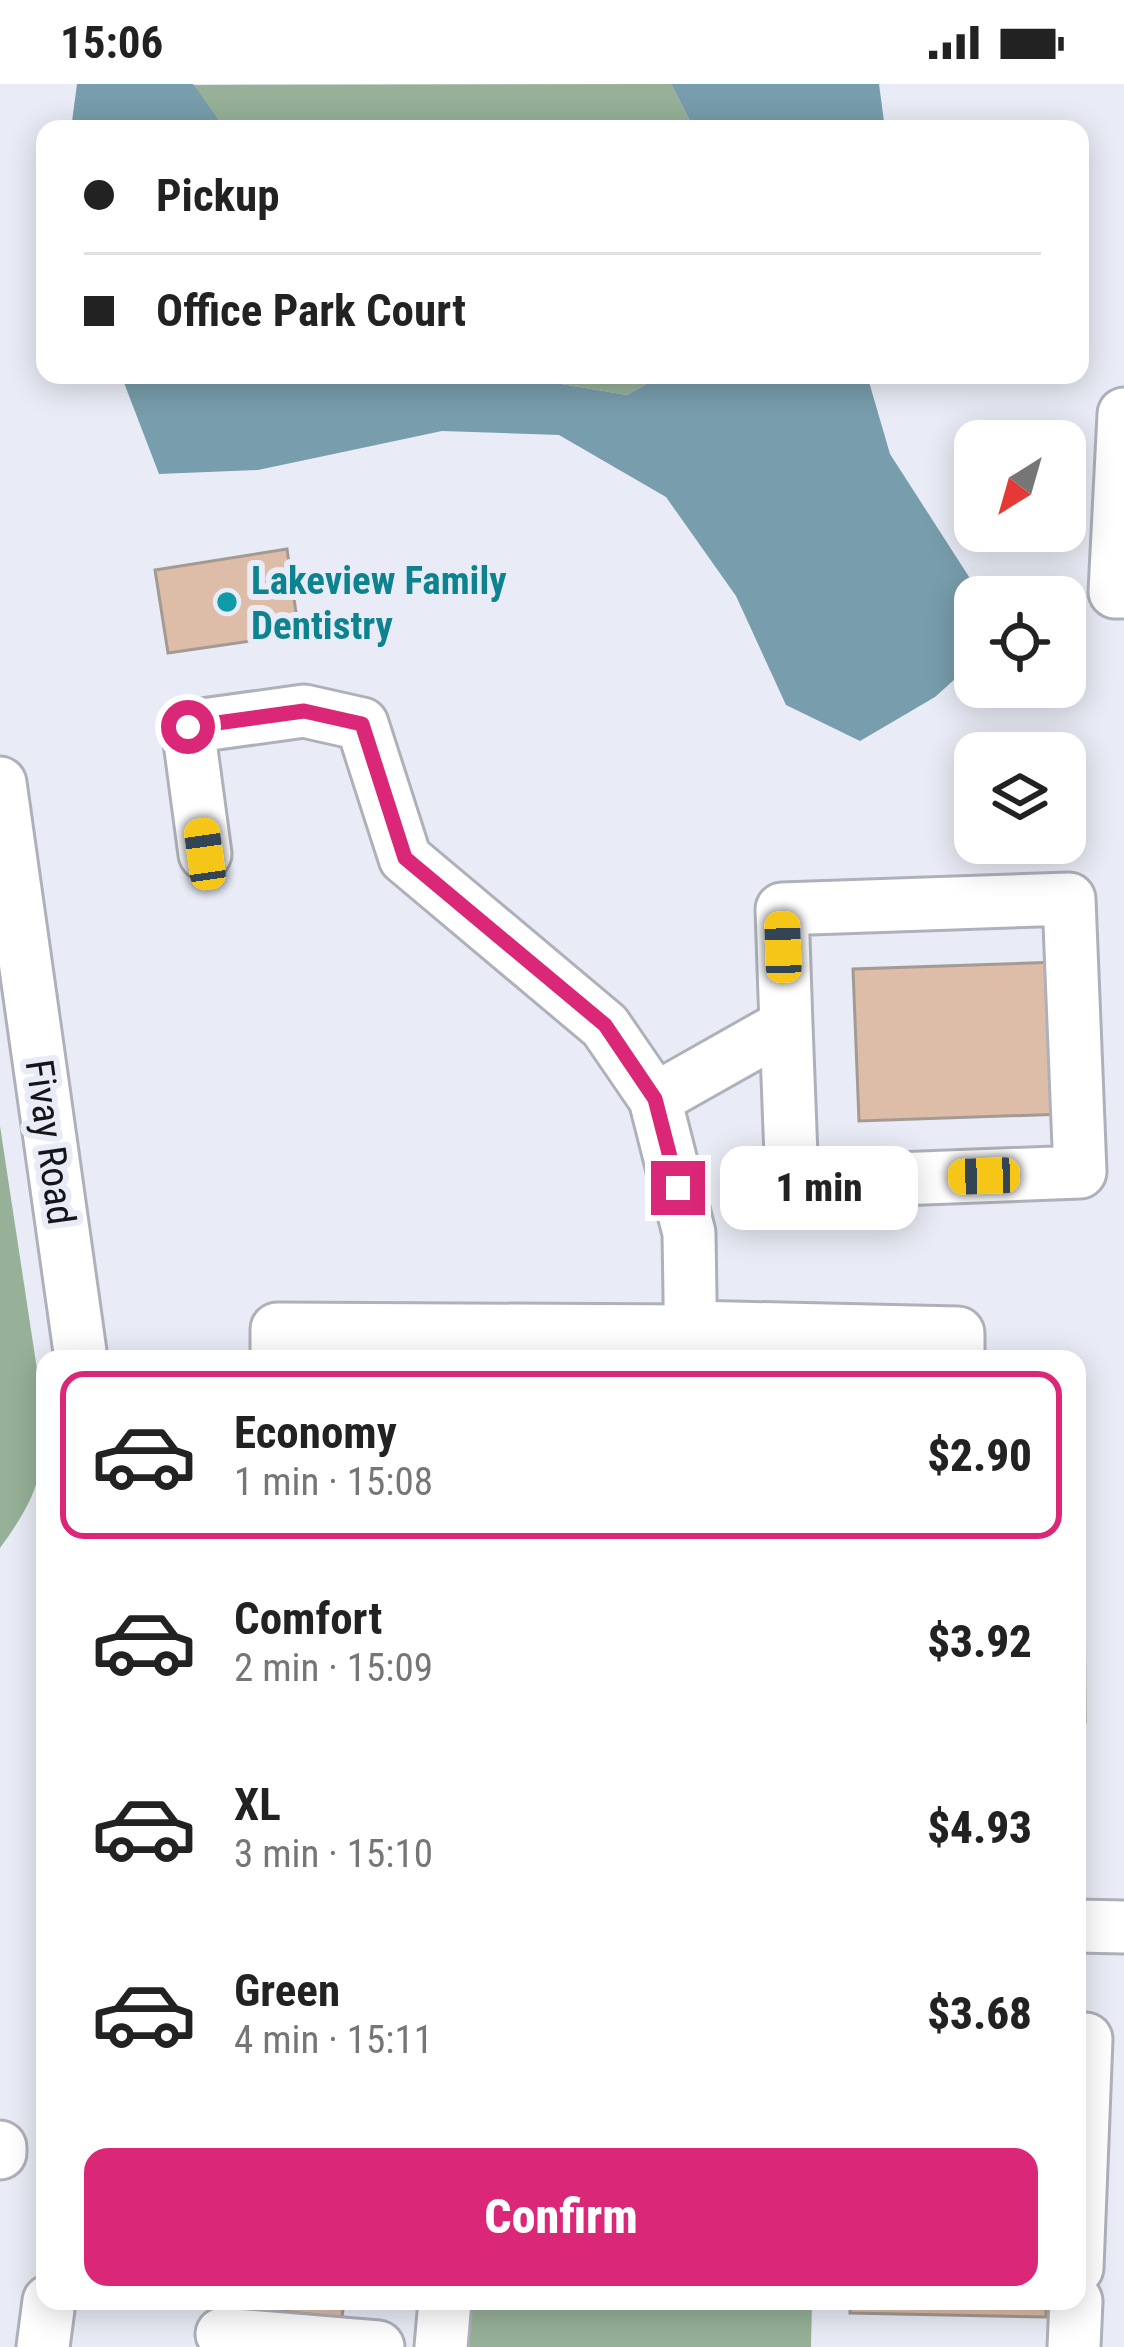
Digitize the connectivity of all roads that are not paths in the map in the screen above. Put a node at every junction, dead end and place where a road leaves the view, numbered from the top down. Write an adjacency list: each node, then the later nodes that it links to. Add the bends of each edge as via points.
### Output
1 (1124, 414): 2 (street, via 1114,592)
2 (1124, 592)
3 (0, 783): 9 (street, Fivay Road)
4 (205, 854): 6 (street, via 188,727 304,711 362,724 405,858 605,1025)
5 (786, 1025): 5 (street, via 792,1183 1080,1172 1069,898 782,909); 6 (street)
6 (655, 1099): 7 (street, via 689,1233)
7 (691, 1339): 8 (street); 10 (street, via 277,1329)
8 (834, 1344): 11 (street, via 958,1334)
9 (80, 1350)
10 (277, 1350)
11 (958, 1350)
12 (1086, 1926): 13 (street)
13 (1124, 1927)
14 (48, 2310): 18 (street)
15 (444, 2310): 20 (street)
16 (1076, 2310): 21 (street)
17 (216, 2327): 19 (street)
18 (43, 2347)
19 (379, 2347)
20 (441, 2347)
21 (1074, 2347)

